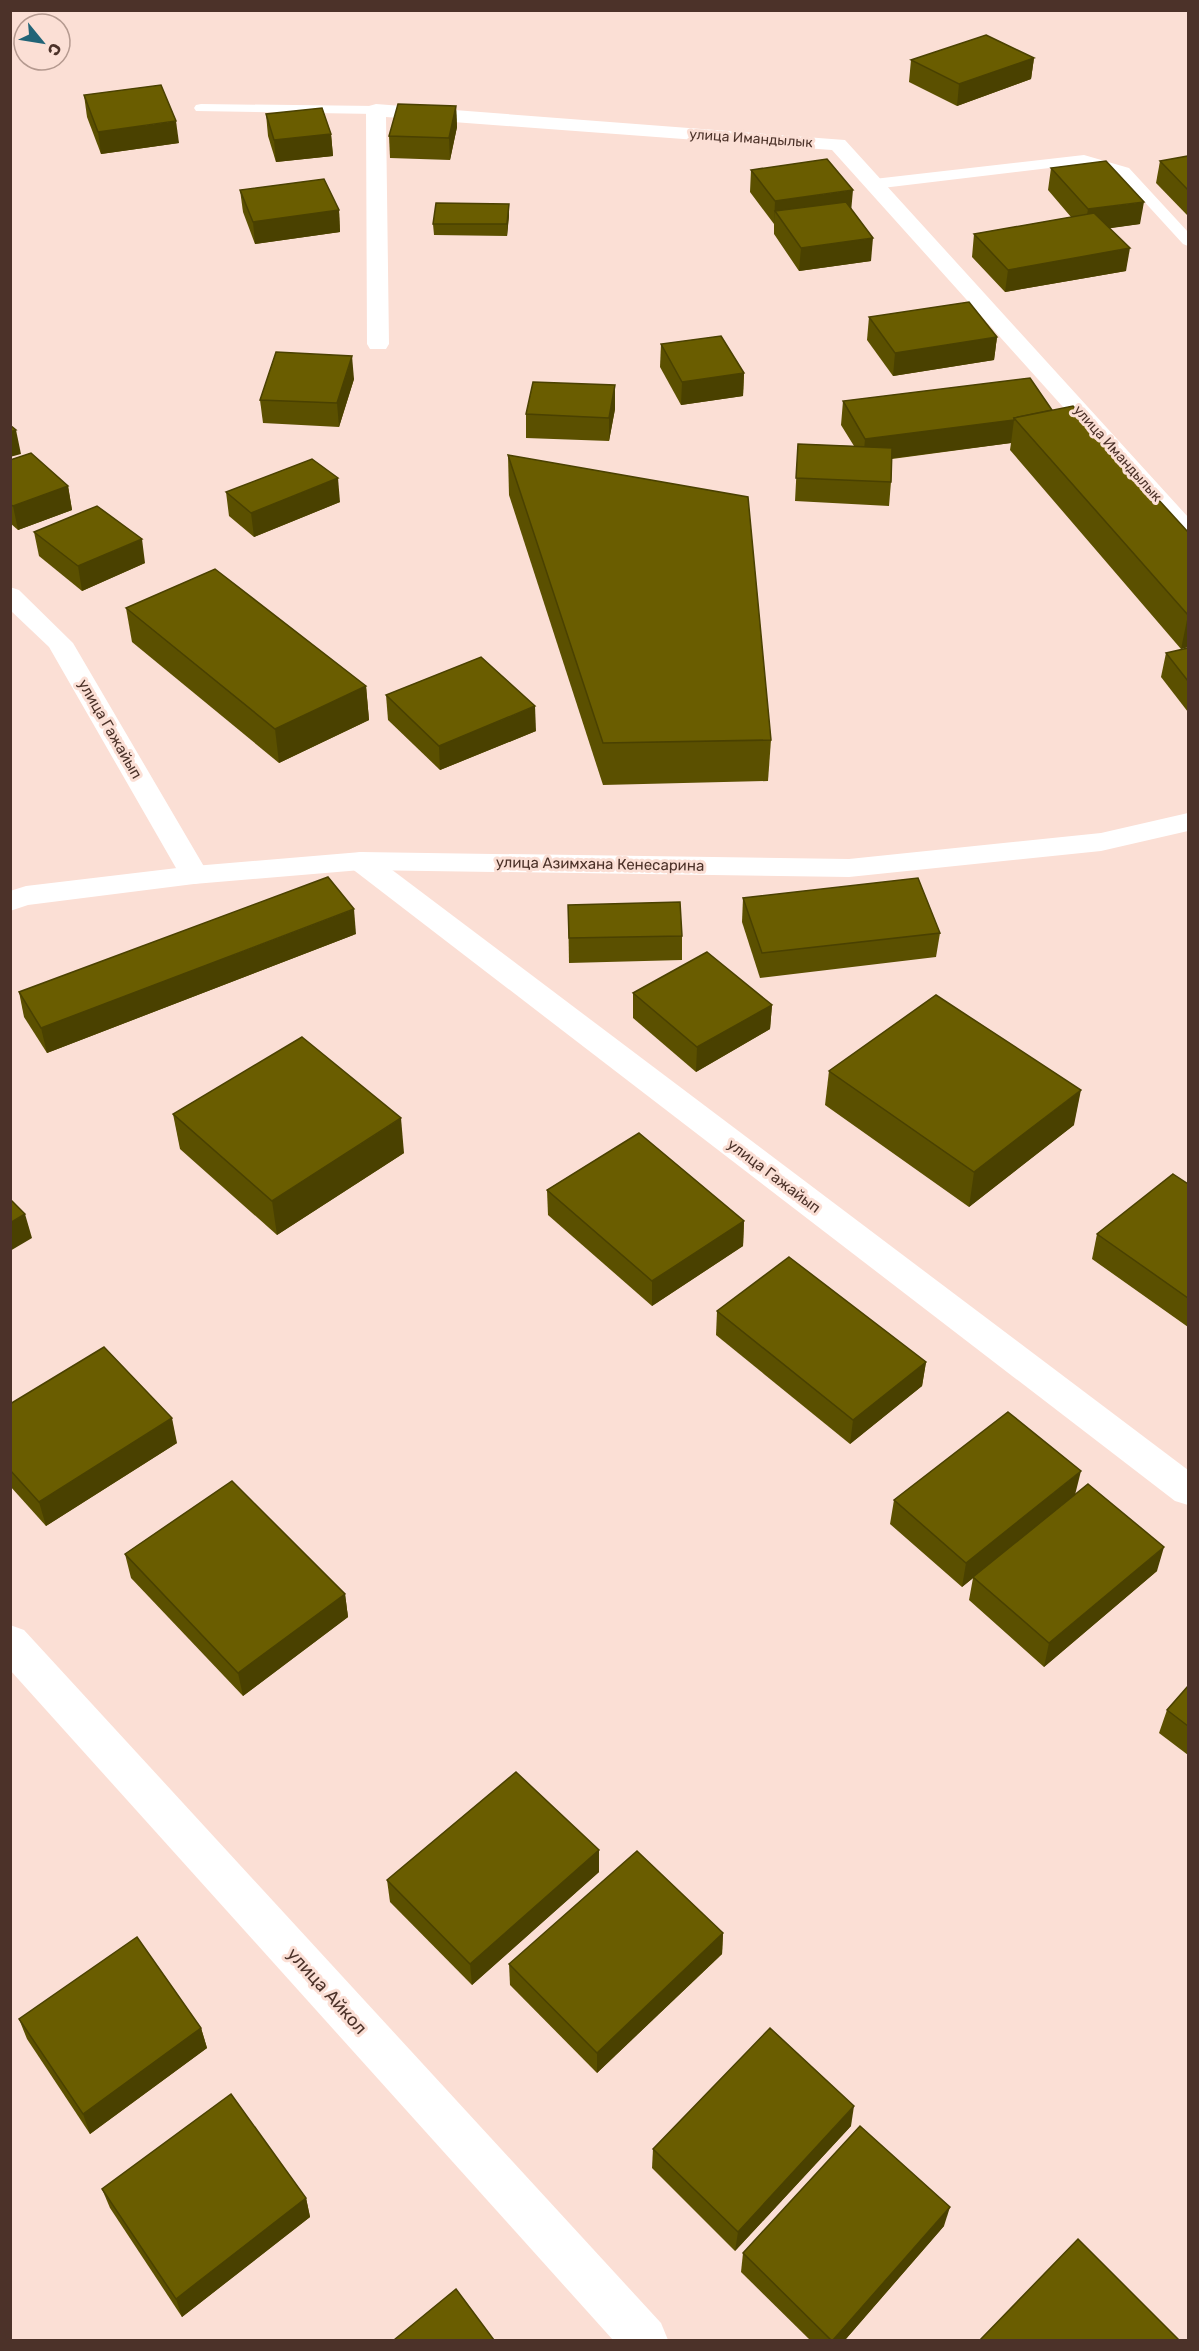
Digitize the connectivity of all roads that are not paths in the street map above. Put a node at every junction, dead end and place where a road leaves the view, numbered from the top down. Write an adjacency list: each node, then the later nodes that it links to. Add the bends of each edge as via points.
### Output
1 (201, 108): 2 (lane)
2 (376, 110): 3 (street, улица Имандылык, via 838,144); 5 (street)
3 (874, 184): 4 (lane, via 1084,159 1124,171); 6 (street, улица Имандылык)
4 (1188, 241)
5 (378, 344)
6 (1188, 531)
7 (10, 595): 10 (street, улица Гажайып, via 60,643)
8 (1188, 822): 9 (street, улица Азимхана Кенесарина, via 1101,842 849,868)
9 (361, 861): 10 (street, улица Азимхана Кенесарина); 12 (street, улица Гажайып)
10 (194, 875): 11 (street, улица Азимхана Кенесарина)
11 (10, 901)
12 (1188, 1490)
13 (10, 1642): 14 (street, улица Айкол)
14 (644, 2340)

